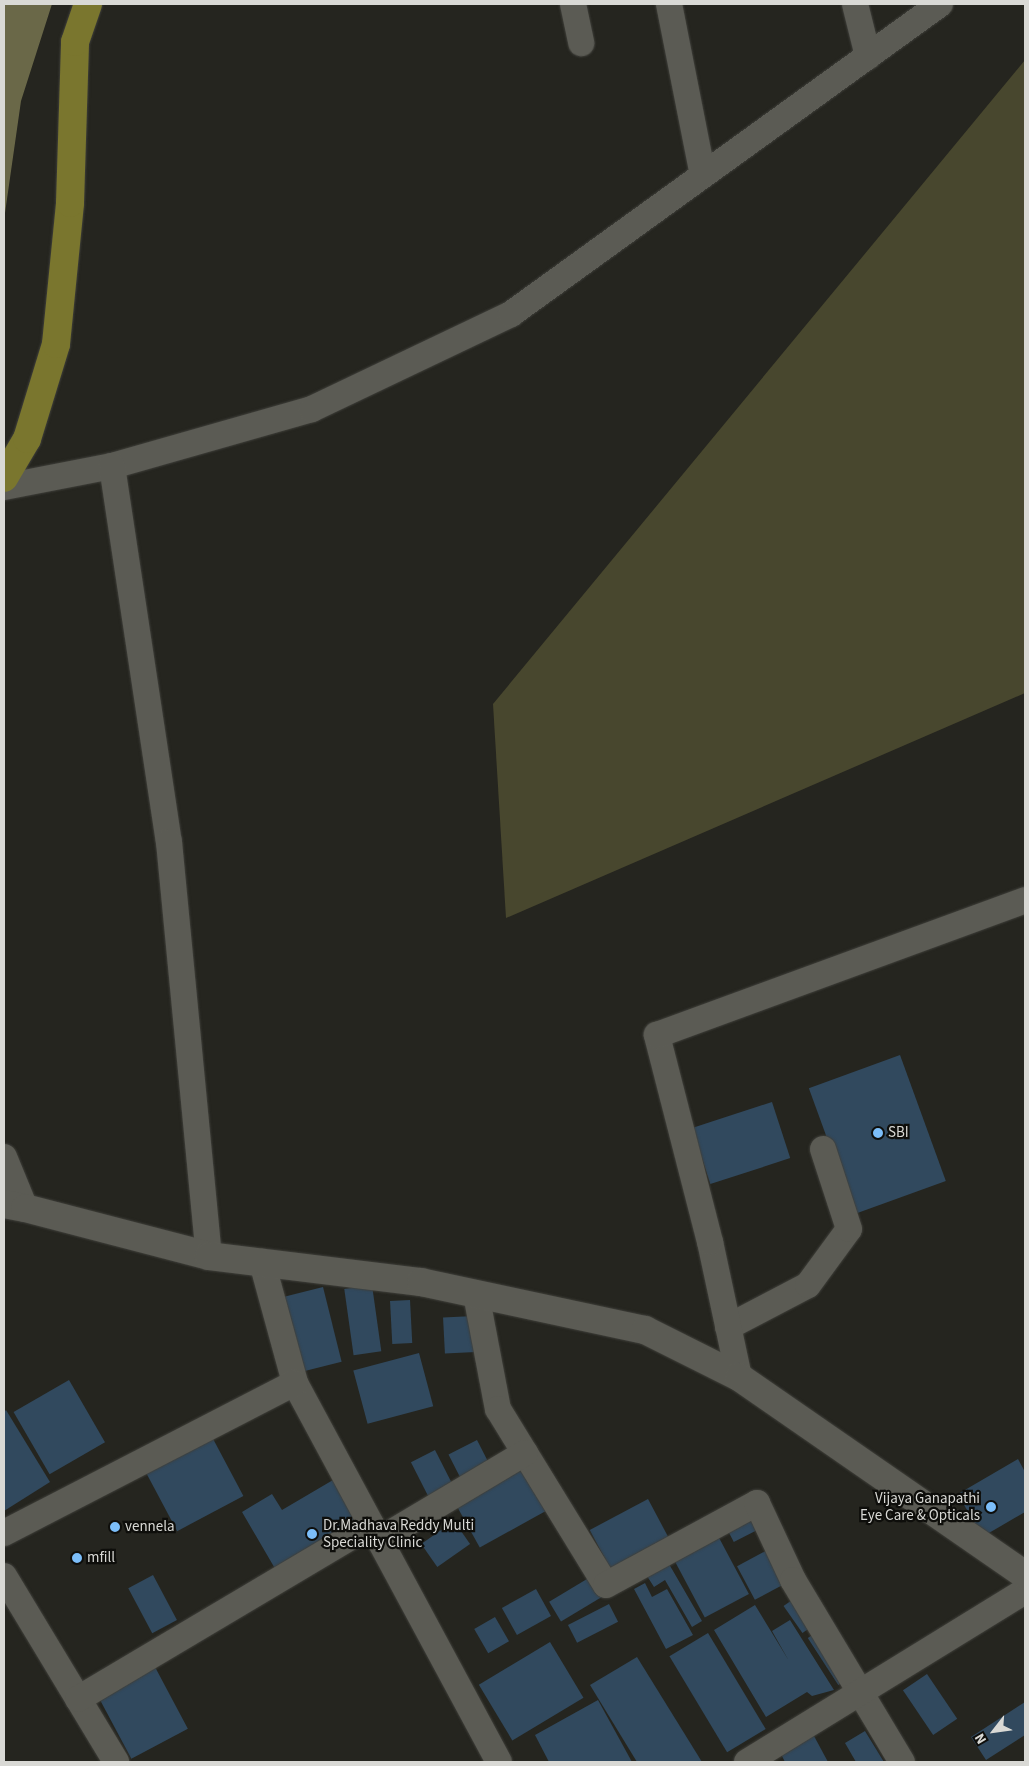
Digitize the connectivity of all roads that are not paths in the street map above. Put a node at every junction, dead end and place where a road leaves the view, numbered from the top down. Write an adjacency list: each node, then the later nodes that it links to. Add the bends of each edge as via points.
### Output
1 (88, 4): 10 (main road, via 75,42 70,203 56,344 27,439)
2 (573, 4): 6 (street)
3 (669, 4): 8 (street)
4 (855, 4): 7 (street)
5 (940, 4): 7 (street)
6 (581, 43)
7 (868, 56): 8 (street)
8 (703, 175): 9 (street, via 511,314 312,409)
9 (112, 466): 11 (street); 16 (street, via 169,842)
10 (4, 478)
11 (4, 487)
12 (1025, 900): 19 (street, via 657,1035 710,1242)
13 (823, 1148): 19 (street, via 849,1230 808,1285)
14 (4, 1157): 15 (street)
15 (14, 1206): 16 (street)
16 (209, 1256): 17 (street)
17 (262, 1262): 18 (street, via 421,1282); 21 (street)
18 (476, 1294): 20 (street, via 645,1330); 22 (street, via 498,1409)
19 (728, 1327): 20 (street)
20 (739, 1377): 25 (street)
21 (296, 1383): 23 (street); 24 (street)
22 (524, 1453): 24 (street); 28 (street, via 606,1586 757,1503 794,1580)
23 (4, 1533)
24 (375, 1533): 29 (street); 31 (street)
25 (1025, 1575)
26 (4, 1576): 29 (street)
27 (1025, 1591): 28 (street)
28 (860, 1693): 32 (street); 33 (street)
29 (78, 1699): 30 (street)
30 (116, 1762)
31 (499, 1762)
32 (747, 1762)
33 (902, 1762)

